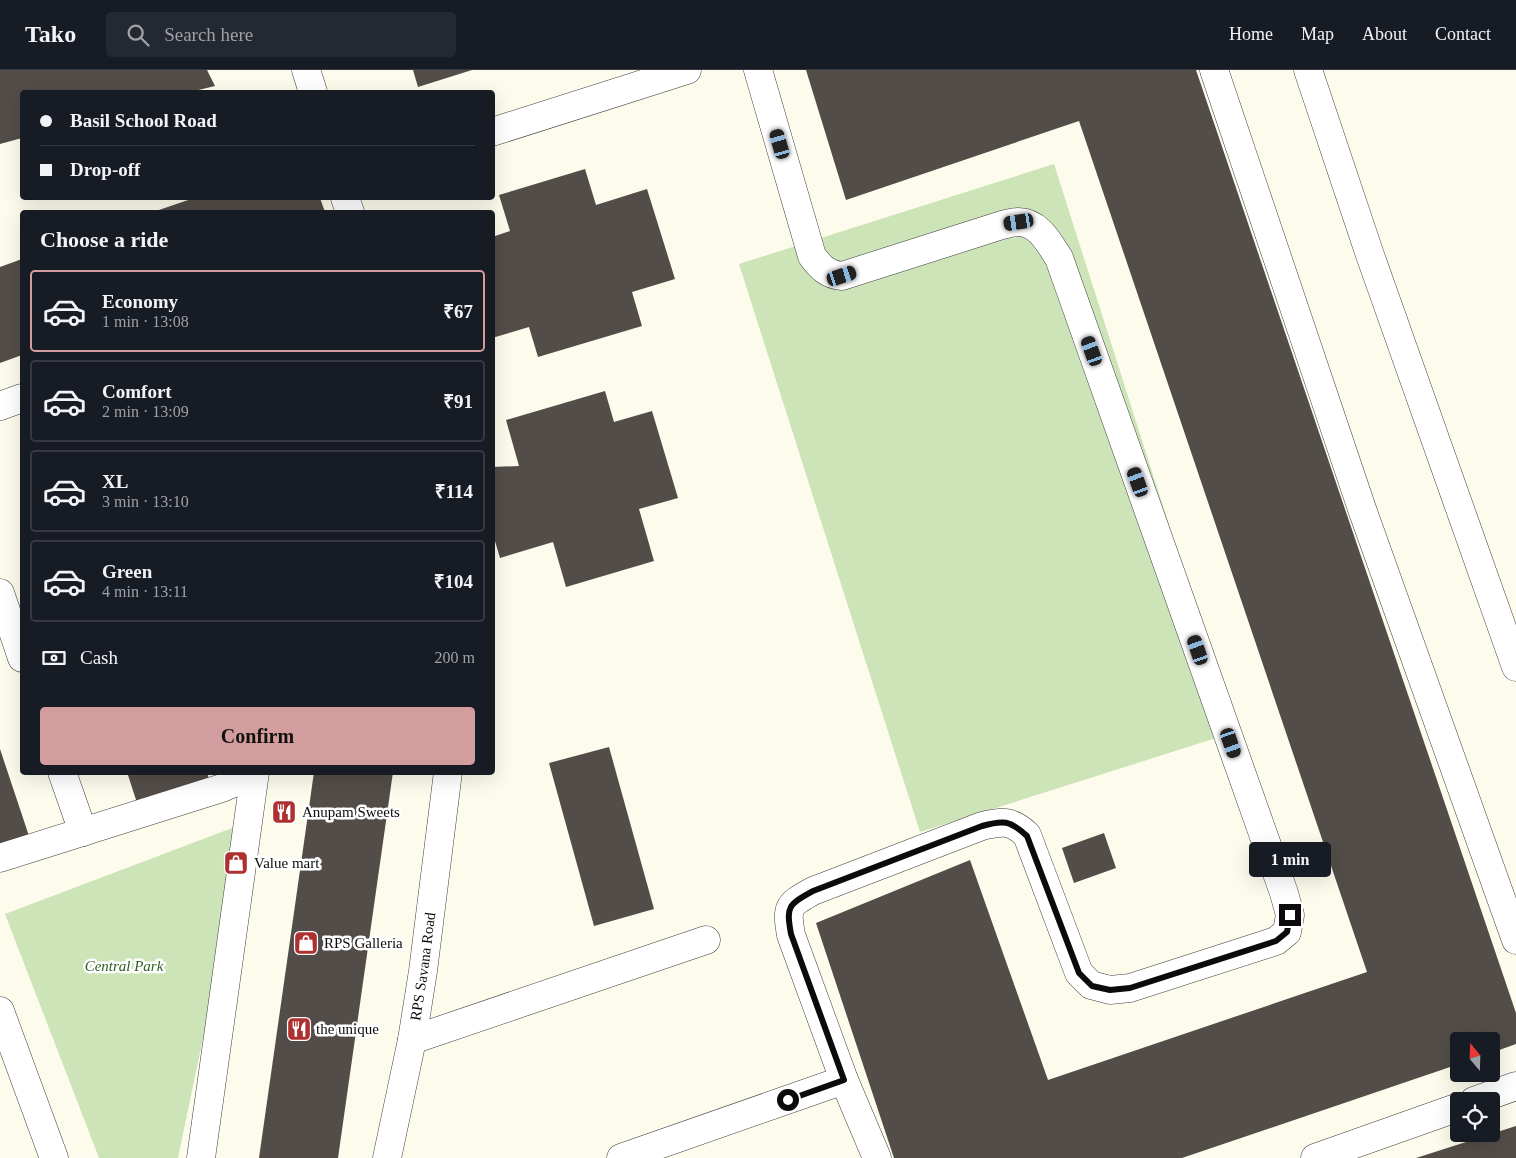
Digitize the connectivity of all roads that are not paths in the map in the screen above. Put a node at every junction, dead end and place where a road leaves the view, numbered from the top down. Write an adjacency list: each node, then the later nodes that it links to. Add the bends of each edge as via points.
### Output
1 (306, 70): 6 (street)
2 (687, 70): 7 (street)
3 (758, 70): 23 (street, via 812,256 832,275 842,276 1019,222 1032,225 1045,236 1059,258 1290,915 1287,932 1276,941 1254,949 1130,988 1110,990 1092,986 1079,973 1027,836 1011,824 999,822 982,826 794,901 788,915 791,934)
4 (1214, 70): 20 (street, via 1362,509)
5 (1308, 70): 12 (street)
6 (312, 90)
7 (495, 131)
8 (20, 399): 9 (street)
9 (0, 406)
10 (0, 593): 11 (street)
11 (20, 652)
12 (1516, 667)
13 (63, 775): 17 (street)
14 (249, 775): 17 (street, via 222,788)
15 (254, 775): 28 (street)
16 (448, 775): 22 (street, RPS Savana Road)
17 (83, 832): 18 (street)
18 (0, 858)
19 (706, 940): 22 (street)
20 (1516, 940)
21 (0, 1011): 27 (street)
22 (412, 1040): 29 (street, RPS Savana Road)
23 (844, 1080): 30 (street); 31 (street)
24 (1516, 1086): 25 (street)
25 (1499, 1092)
26 (1450, 1110): 32 (street)
27 (54, 1158)
28 (201, 1158)
29 (387, 1158)
30 (621, 1158)
31 (877, 1158)
32 (1315, 1158)

